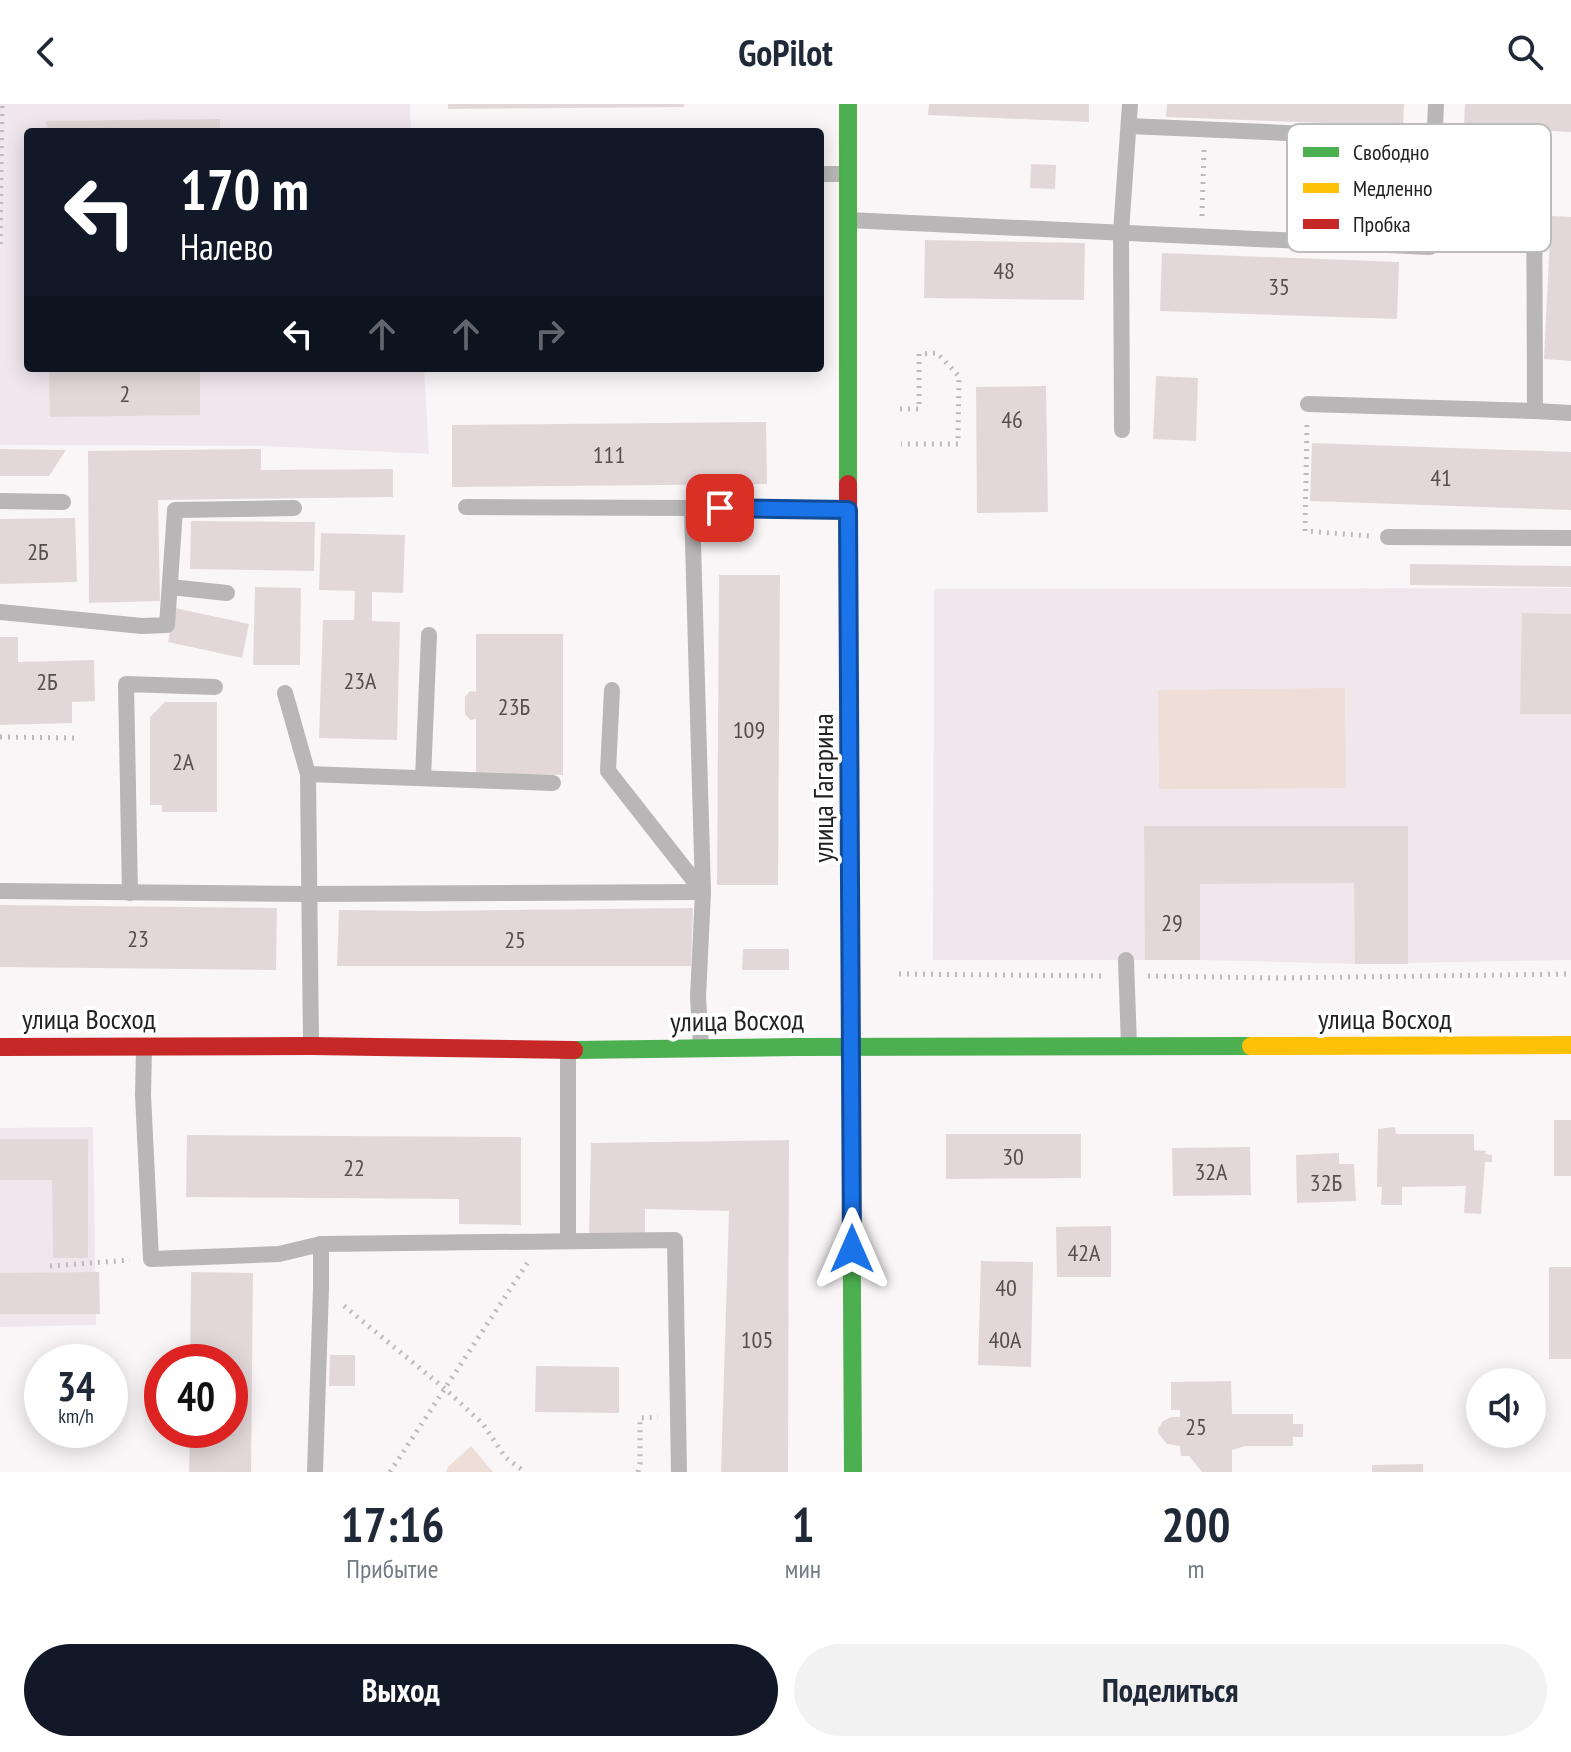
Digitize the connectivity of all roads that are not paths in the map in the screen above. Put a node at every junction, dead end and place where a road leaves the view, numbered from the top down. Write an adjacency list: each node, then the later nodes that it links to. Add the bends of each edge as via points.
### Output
1 (848, 104): 8 (street, улица Гагарина)
2 (1130, 104): 5 (lane)
3 (1436, 104): 4 (lane)
4 (1435, 124)
5 (1129, 126): 6 (lane); 10 (lane)
6 (1287, 133)
7 (824, 174): 8 (lane)
8 (848, 174): 9 (street, улица Гагарина)
9 (848, 220): 10 (lane); 22 (street, улица Гагарина)
10 (1121, 232): 11 (lane); 16 (lane)
11 (1287, 240)
12 (1534, 252): 14 (lane)
13 (1308, 404): 14 (lane)
14 (1535, 411): 15 (lane)
15 (1571, 413)
16 (1122, 430)
17 (0, 501): 18 (lane)
18 (63, 502)
19 (466, 507): 21 (lane)
20 (294, 508): 25 (lane, via 175,510)
21 (692, 508): 22 (lane); 36 (lane)
22 (848, 510): 45 (street, улица Гагарина)
23 (1388, 537): 24 (lane)
24 (1571, 538)
25 (170, 587): 26 (lane); 27 (lane, via 167,625)
26 (227, 593)
27 (0, 612)
28 (429, 635): 33 (lane)
29 (215, 687): 37 (lane, via 126,684)
30 (612, 690): 36 (lane, via 608,771)
31 (285, 693): 32 (lane)
32 (308, 774): 33 (lane); 38 (lane)
33 (423, 778): 34 (lane)
34 (553, 783)
35 (0, 891): 37 (lane)
36 (703, 892): 38 (lane); 46 (lane, via 698,997)
37 (130, 893): 38 (lane)
38 (308, 894): 42 (lane)
39 (1127, 968): 43 (lane)
40 (144, 1045): 42 (street, улица Восход); 44 (street, улица Восход); 49 (lane, via 151,1259 279,1254)
41 (1571, 1045): 43 (street, улица Восход)
42 (311, 1046): 47 (street, улица Восход)
43 (1129, 1046): 45 (street, улица Восход)
44 (0, 1047)
45 (851, 1047): 46 (street, улица Восход); 52 (street, улица Гагарина)
46 (702, 1049): 47 (street, улица Восход)
47 (568, 1050): 48 (lane)
48 (568, 1241): 49 (lane); 51 (lane, via 675,1240)
49 (321, 1244): 50 (lane)
50 (315, 1472)
51 (679, 1472)
52 (853, 1472)

